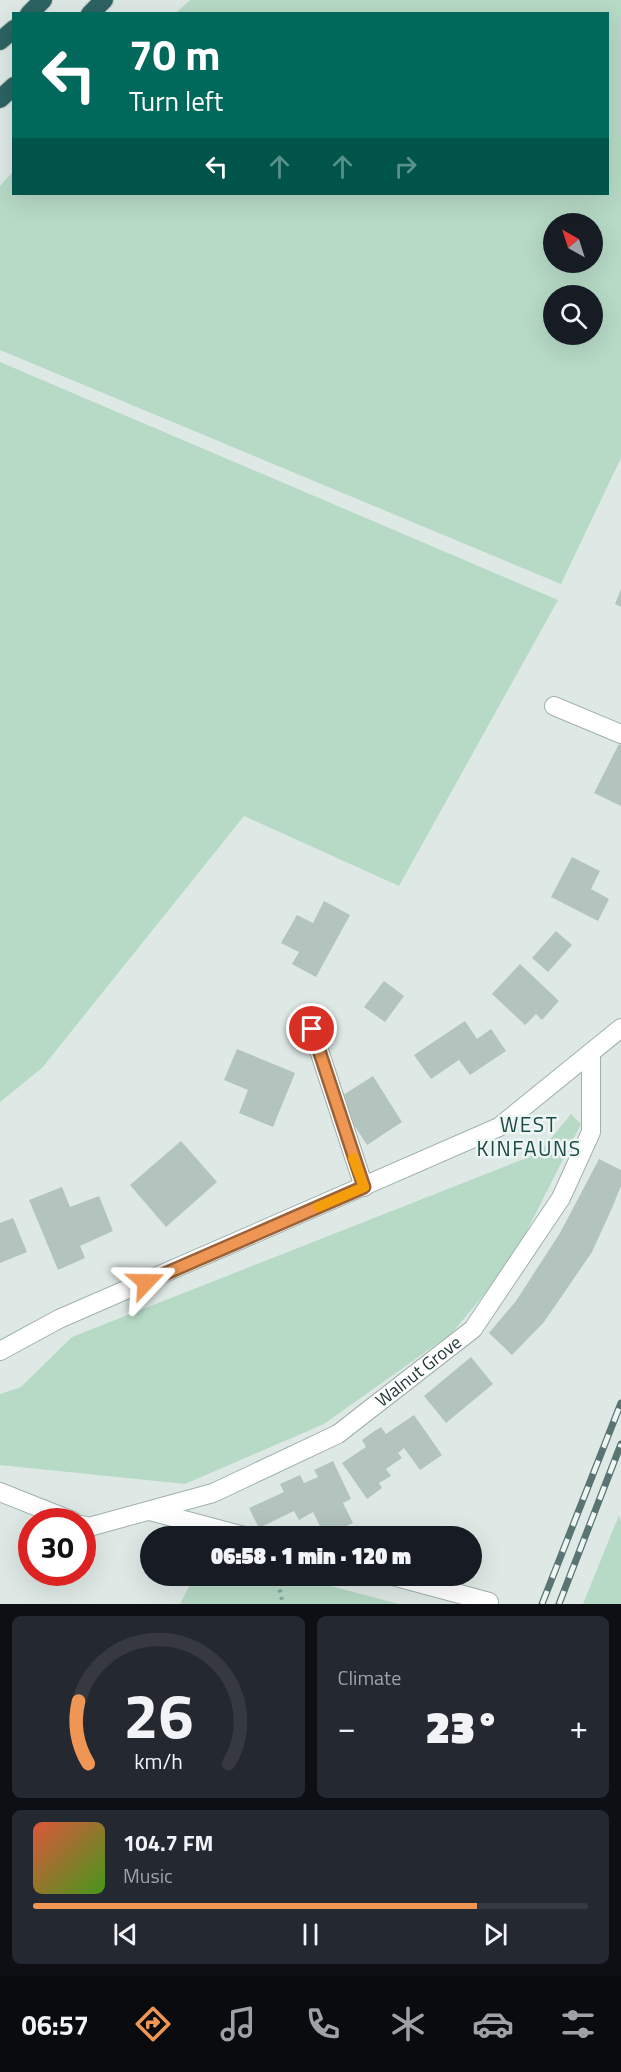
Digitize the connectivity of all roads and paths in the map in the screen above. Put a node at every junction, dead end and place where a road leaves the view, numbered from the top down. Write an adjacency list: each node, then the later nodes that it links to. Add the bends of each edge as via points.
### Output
1 (43, 0): 3 (highway)
2 (104, 0): 4 (highway)
3 (31, 12)
4 (92, 12)
5 (12, 30): 6 (highway)
6 (0, 41)
7 (12, 88): 8 (highway)
8 (0, 99)
9 (554, 706): 10 (street)
10 (621, 734)
11 (621, 1028): 13 (street)
12 (312, 1029): 14 (street)
13 (591, 1055): 14 (street, via 499,1127); 18 (street, Walnut Grove, via 591,1132 561,1198 473,1329 338,1434 213,1493)
14 (364, 1187): 15 (street, via 59,1319)
15 (0, 1351)
16 (0, 1492): 17 (street)
17 (41, 1508)
18 (149, 1510): 19 (street, Walnut Grove); 20 (street)
19 (96, 1525)
20 (207, 1526)
21 (279, 1586): 24 (path)
22 (430, 1586): 23 (street)
23 (489, 1602)
24 (283, 1604)

